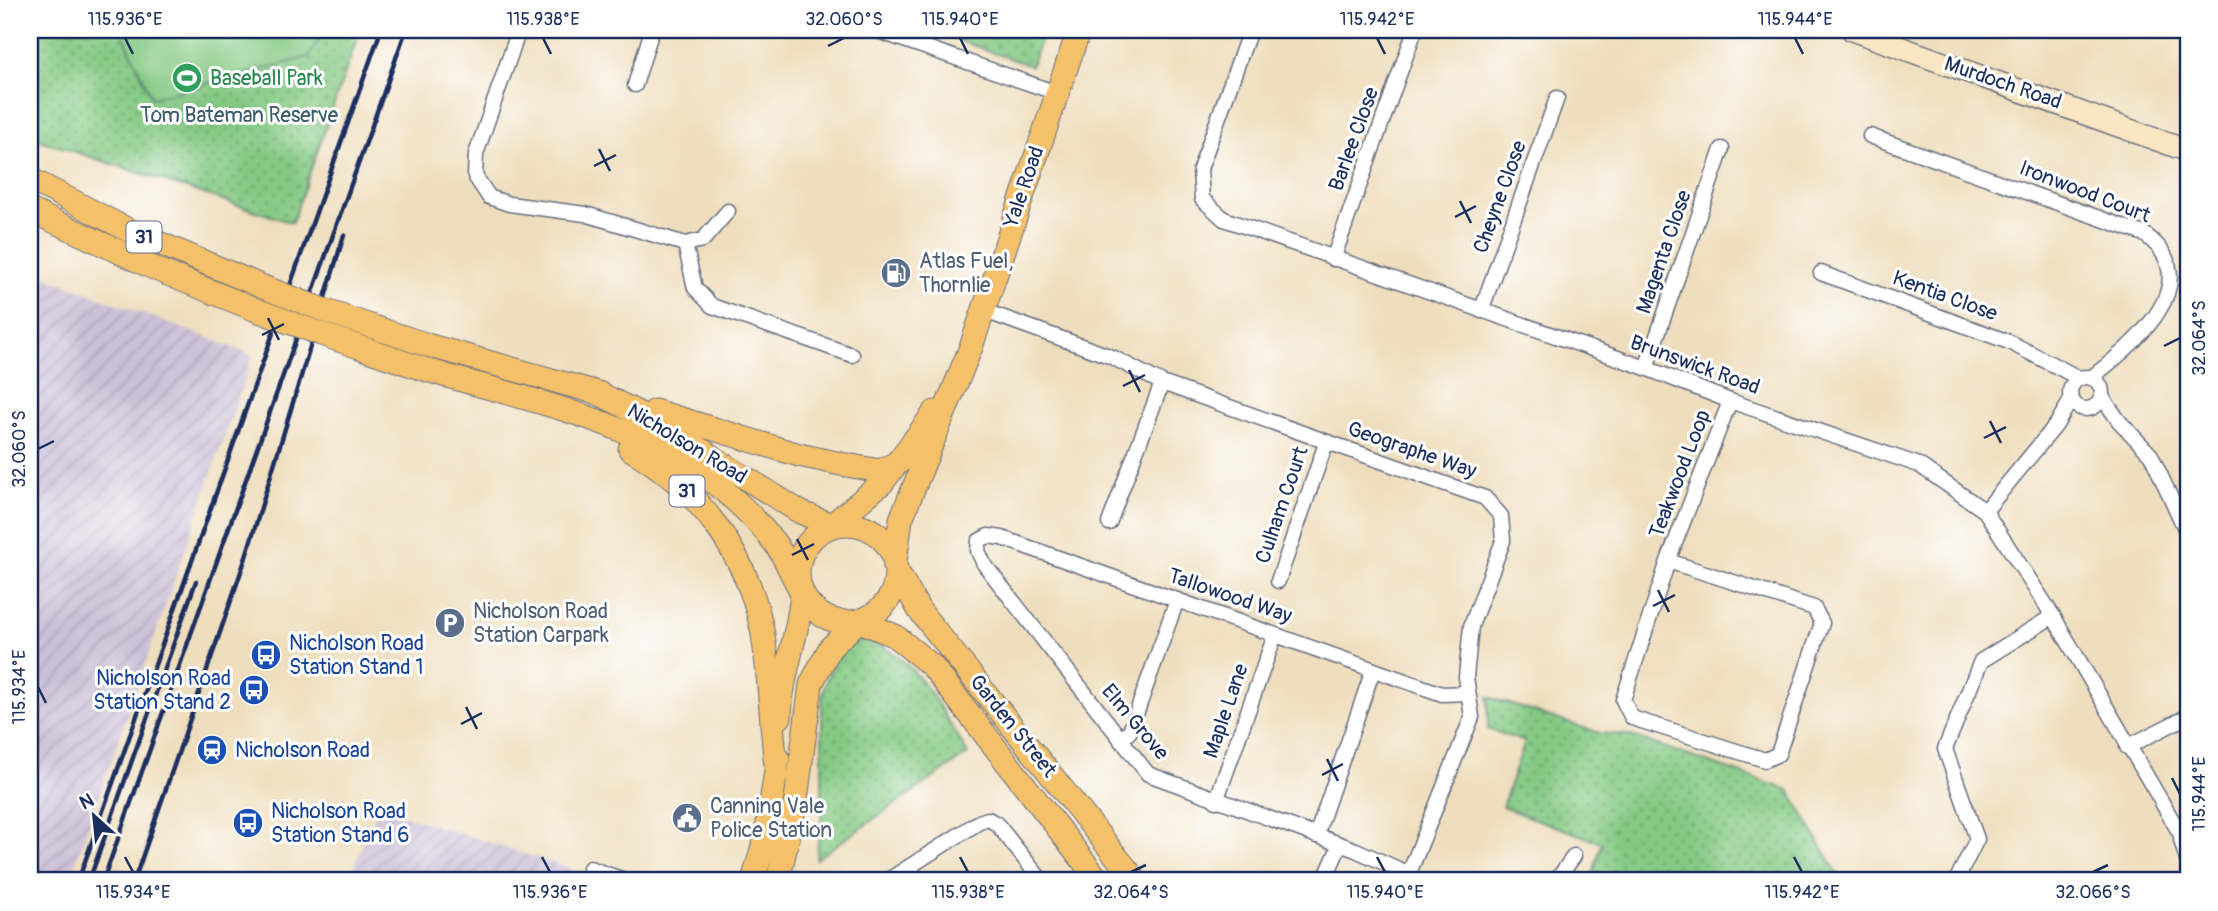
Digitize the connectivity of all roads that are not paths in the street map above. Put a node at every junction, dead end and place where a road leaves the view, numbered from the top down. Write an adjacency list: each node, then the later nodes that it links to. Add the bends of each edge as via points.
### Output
1 (519, 30): 19 (street, via 476,154 475,176 489,197 585,214)
2 (652, 30): 8 (street)
3 (875, 30): 9 (street)
4 (1079, 30): 9 (main road, Yale Road)
5 (1250, 30): 20 (street, Brunswick Road, via 1200,169 1202,199 1224,219)
6 (1852, 30): 11 (main road, Murdoch Road)
7 (1414, 33): 20 (street, Barlee Close)
8 (635, 85)
9 (1057, 93): 22 (main road, Yale Road)
10 (1557, 98): 23 (street, Cheyne Close)
11 (2114, 122): 13 (main road, Murdoch Road); 15 (main road, Murdoch Road)
12 (1870, 136): 29 (street, Ironwood Court, via 2144,234 2165,253 2171,275 2168,295 2156,316)
13 (2188, 139)
14 (1722, 149): 25 (street, Magenta Close)
15 (2188, 151)
16 (30, 179): 28 (main road, Nicholson Road / 31, bridge, via 128,230 329,312)
17 (30, 210): 31 (main road, Nicholson Road / 31, bridge, via 254,309 418,368)
18 (728, 211): 19 (street, via 703,240)
19 (685, 244): 24 (street, via 695,288 712,306)
20 (1333, 259): 23 (street, Brunswick Road)
21 (1821, 273): 29 (street, Kentia Close, via 2010,342 2052,364)
22 (982, 310): 26 (street, Geographe Way, via 1112,357); 27 (main road, Yale Road)
23 (1481, 311): 25 (street, Brunswick Road)
24 (852, 355)
25 (1646, 368): 30 (street, Brunswick Road)
26 (1162, 383): 32 (street, Geographe Way); 35 (street)
27 (956, 384): 33 (main road, Yale Road); 40 (main road, Yale Road, via 901,519)
28 (598, 393): 33 (main road, via 799,455 880,471); 36 (main road, Nicholson Road / 31, via 660,424 800,512)
29 (2086, 393): 34 (street, Ironwood Court); 37 (street, Kentia Close, via 2151,455)
30 (1730, 401): 34 (street, Brunswick Road, via 1919,465); 39 (street, Teakwood Loop)
31 (551, 406): 42 (main road, Nicholson Road / 31, via 619,426 701,473 752,516); 53 (main road, 31, via 572,424 653,462 701,505 724,535 754,599)
32 (1326, 443): 41 (street, Culham Court); 48 (street, Geographe Way, via 1485,498 1501,516 1503,541 1471,626)
33 (901, 461): 36 (main road, Yale Road, via 869,496)
34 (1985, 511): 44 (street, Brunswick Road)
35 (1109, 523)
36 (832, 524): 40 (main road, 31, via 853,524 878,535); 42 (main road, 31, via 803,552)
37 (2188, 535)
38 (979, 541): 43 (street, Tallowood Way, via 988,536 1002,538); 50 (street, Elm Grove, via 984,564)
39 (1668, 561): 39 (street, Teakwood Loop, via 1623,700 1626,710 1632,718 1765,760 1778,754 1822,623 1814,608)
40 (895, 564): 45 (main road, 31, via 886,600); 52 (main road, Garden Street, via 919,610)
41 (1278, 581)
42 (801, 591): 45 (main road, 31, via 823,616); 53 (main road, 31, via 780,705)
43 (1177, 600): 46 (street, Tallowood Way); 50 (street, via 1130,731)
44 (2053, 616): 51 (street, Brunswick Road); 75 (street, via 1981,661 1945,749 1977,839)
45 (858, 622): 53 (main road, 31, via 830,648 811,684); 63 (main road, Garden Street, via 895,636 932,666)
46 (1275, 635): 47 (street, Tallowood Way); 54 (street, Maple Lane)
47 (1373, 670): 48 (street, Tallowood Way, via 1442,694); 56 (street)
48 (1468, 693): 64 (street, Geographe Way, via 1472,717)
49 (2188, 716): 51 (street)
50 (1121, 741): 54 (street, Elm Grove, via 1148,774)
51 (2127, 747): 55 (street, Brunswick Road)
52 (1042, 763): 63 (main road, via 1041,783 1079,834); 72 (main road, Garden Street)
53 (788, 772): 66 (main road, 31); 67 (main road, 31); 68 (main road, via 804,797)
54 (1216, 801): 56 (street, Elm Grove)
55 (2179, 832): 58 (street, Brunswick Road); 60 (street, Brunswick Road)
56 (1315, 836): 57 (street, Elm Grove)
57 (1340, 845): 64 (street, Elm Grove); 73 (street)
58 (2188, 848)
59 (1574, 856): 74 (street)
60 (2188, 863)
61 (909, 867): 69 (street); 70 (street); 71 (street, via 988,819 997,824)
62 (590, 868): 65 (street)
63 (1096, 876)
64 (1407, 878)
65 (627, 881)
66 (753, 881)
67 (778, 881)
68 (792, 881)
69 (887, 881)
70 (918, 881)
71 (1042, 881)
72 (1136, 881)
73 (1324, 881)
74 (1556, 881)
75 (1956, 881)

